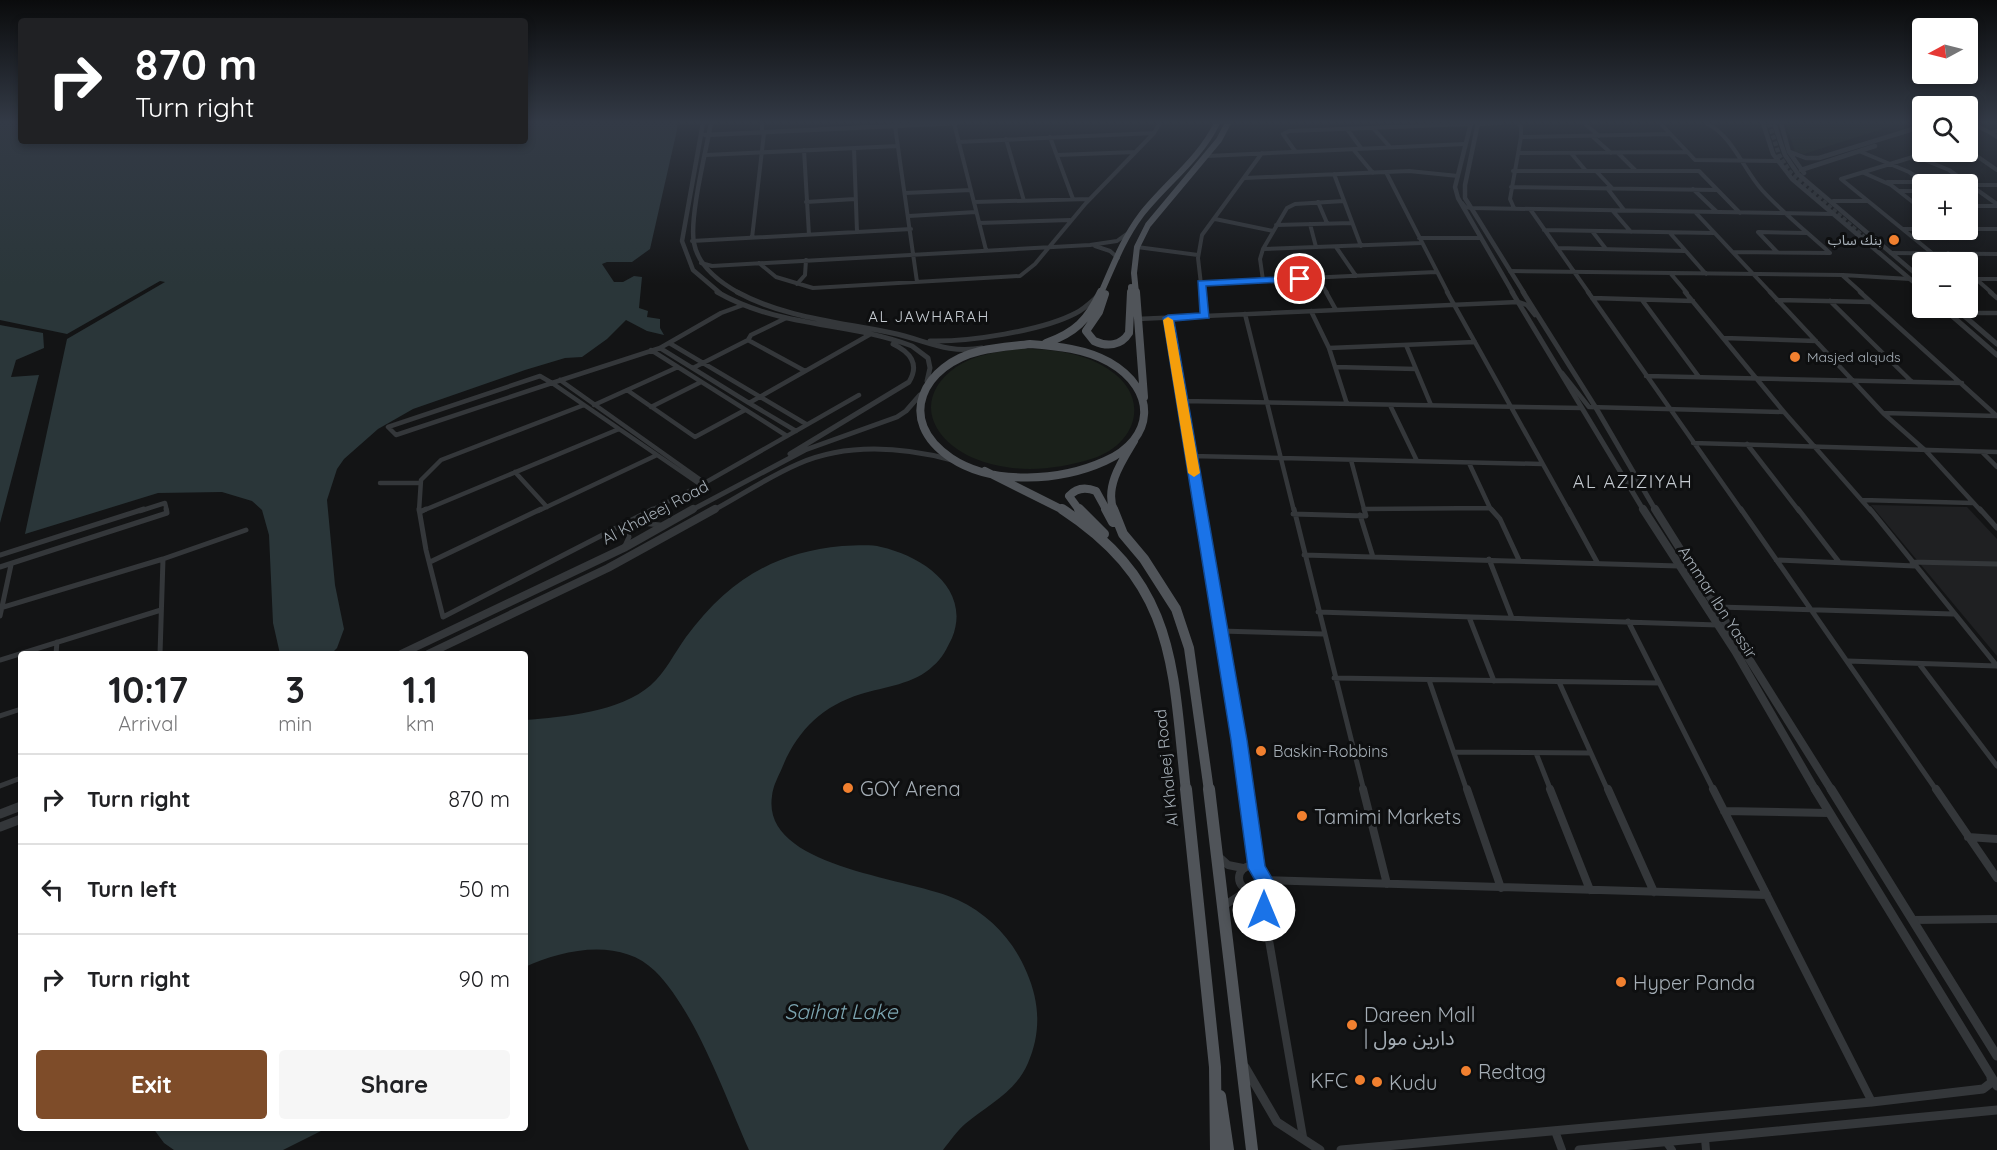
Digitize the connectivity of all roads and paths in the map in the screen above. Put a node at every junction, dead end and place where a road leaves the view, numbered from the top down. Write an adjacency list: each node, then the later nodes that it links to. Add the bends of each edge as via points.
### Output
1 (1458, 176): 42 (street)
2 (696, 177): 151 (street, via 681,242 690,266 699,276 711,288)
3 (702, 177): 94 (street)
4 (758, 177): 90 (street)
5 (805, 177): 50 (street)
6 (855, 177): 43 (street)
7 (903, 177): 41 (street)
8 (967, 177): 36 (street)
9 (1017, 177): 46 (street)
10 (1065, 177): 44 (street)
11 (1111, 177): 45 (street)
12 (1177, 177): 85 (main road)
13 (1189, 177): 100 (main road, via 1148,225)
14 (1275, 177): 27 (street)
15 (1335, 177): 47 (street)
16 (1388, 177): 93 (street)
17 (1467, 177): 56 (street, Ammar Ibn Yassir, via 1465,198)
18 (1512, 177): 32 (street)
19 (1601, 177): 34 (street)
20 (1705, 177): 37 (street)
21 (1751, 177): 65 (street)
22 (1790, 177): 66 (street)
23 (1801, 177): 92 (street)
24 (1808, 177): 48 (street)
25 (1850, 177): 49 (street, via 1841,180)
26 (1874, 177): 28 (street)
27 (1245, 178): 68 (street)
28 (1886, 182): 29 (street); 38 (street)
29 (1912, 183)
30 (1978, 185): 31 (street)
31 (1997, 185)
32 (1511, 187): 33 (street); 57 (street)
33 (1607, 188): 34 (street); 60 (street)
34 (1612, 188): 35 (street)
35 (1693, 189): 37 (street); 63 (street)
36 (970, 190): 41 (street); 51 (street)
37 (1718, 190): 64 (street)
38 (1898, 190): 39 (street); 53 (street)
39 (1912, 191)
40 (1978, 191): 54 (street)
41 (905, 193): 67 (street)
42 (1457, 196): 56 (street, via 1465,207); 91 (street, Ammar Ibn Yassir)
43 (855, 199): 50 (street); 83 (street)
44 (1073, 199): 45 (street); 46 (street)
45 (1089, 199): 69 (street)
46 (1024, 201): 51 (street)
47 (1344, 201): 52 (street); 70 (street)
48 (1833, 201): 49 (street); 92 (street)
49 (1866, 201): 76 (street)
50 (806, 202): 89 (street)
51 (974, 202): 61 (street)
52 (1318, 202): 73 (street); 74 (street, via 1287,208)
53 (1912, 202)
54 (1997, 205): 55 (street)
55 (1978, 206)
56 (1472, 208): 57 (street); 121 (street, Ammar Ibn Yassir)
57 (1514, 208): 58 (street)
58 (1530, 209): 59 (street); 79 (street)
59 (1612, 210): 60 (street); 84 (street)
60 (1624, 210): 62 (street)
61 (976, 212): 67 (street); 71 (street)
62 (1695, 212): 63 (street); 87 (street)
63 (1717, 212): 64 (street)
64 (1740, 213): 65 (street)
65 (1789, 214): 66 (street); 88 (street)
66 (1833, 214): 133 (street)
67 (909, 216): 75 (street)
68 (1215, 219): 81 (street); 116 (street, via 1202,235)
69 (1070, 220): 71 (street); 99 (street)
70 (1352, 223): 73 (street); 98 (street)
71 (979, 224): 106 (street)
72 (1310, 224): 73 (street); 74 (street); 101 (street)
73 (1327, 224)
74 (1276, 225): 81 (street)
75 (911, 229): 83 (street); 113 (street)
76 (1901, 229): 77 (street); 110 (street)
77 (1912, 229)
78 (1978, 229): 80 (street)
79 (1544, 230): 82 (street); 103 (street)
80 (1996, 230)
81 (1273, 231): 104 (street)
82 (1592, 231): 84 (street); 105 (street)
83 (857, 232): 89 (street)
84 (1631, 232): 86 (street)
85 (1128, 233): 95 (street, via 1117,241); 117 (main road)
86 (1670, 233): 87 (street); 107 (street)
87 (1714, 233): 108 (street)
88 (1808, 233): 109 (street, via 1758,232); 109 (street, via 1830,254)
89 (809, 235): 90 (street)
90 (752, 238): 94 (street)
91 (1480, 238): 93 (street); 148 (street, Ammar Ibn Yassir)
92 (1874, 238): 111 (street)
93 (1420, 240): 98 (street); 124 (street)
94 (692, 241): 119 (street)
95 (1105, 242): 96 (street); 102 (street)
96 (1090, 245): 99 (street); 102 (street)
97 (1336, 246): 98 (street); 101 (street); 131 (street)
98 (1361, 246)
99 (1047, 247): 106 (street); 137 (street, via 1020,276)
100 (1137, 247): 116 (street); 125 (main road)
101 (1317, 247): 104 (street)
102 (1102, 248): 117 (street)
103 (1557, 248): 105 (street); 122 (street)
104 (1263, 249): 136 (street)
105 (1606, 249): 107 (street)
106 (986, 250): 113 (street)
107 (1685, 251): 128 (street)
108 (1733, 252): 109 (street); 129 (street)
109 (1777, 252)
110 (1931, 252)
111 (1891, 253): 112 (street); 123 (street)
112 (1912, 253)
113 (915, 254): 118 (street); 137 (street)
114 (1978, 254): 115 (street)
115 (1997, 254)
116 (1198, 255): 139 (street)
117 (1118, 258): 126 (main road)
118 (806, 260): 120 (street); 140 (street, via 805,274)
119 (701, 263): 120 (street); 163 (street, via 722,284 742,296 769,307)
120 (759, 263): 140 (street, via 766,271)
121 (1510, 271): 122 (street); 165 (street, Ammar Ibn Yassir)
122 (1573, 271): 127 (street); 142 (street)
123 (1912, 271)
124 (1436, 272): 131 (street); 150 (street)
125 (1134, 273): 126 (main road, via 1128,336 1107,344 1092,340 1086,331 1103,304); 162 (main road)
126 (1110, 274): 141 (main road)
127 (1671, 274): 128 (street); 146 (street)
128 (1706, 274): 129 (street)
129 (1754, 275): 130 (street); 145 (street)
130 (1842, 275): 133 (street); 149 (street)
131 (1356, 276): 132 (street)
132 (1318, 278): 136 (street); 152 (street)
133 (1910, 279)
134 (1978, 279): 135 (street)
135 (1997, 279)
136 (1263, 280): 139 (street)
137 (917, 282): 140 (street, via 813,288)
138 (1978, 282): 143 (street)
139 (1201, 283): 157 (street)
140 (796, 284)
141 (1102, 292): 168 (street, via 1079,312 1049,322 956,342); 174 (main road, via 1088,316 1071,333)
142 (1592, 298): 144 (street); 189 (street)
143 (1997, 298)
144 (1642, 300): 146 (street); 190 (street)
145 (1778, 300): 147 (street); 171 (street)
146 (1693, 301): 169 (street)
147 (1830, 301): 149 (street); 195 (street)
148 (1518, 302): 150 (street); 165 (street, via 1527,305); 183 (street, Ammar Ibn Yassir)
149 (1870, 302): 198 (street)
150 (1454, 304): 152 (street); 172 (street)
151 (743, 305): 158 (street); 173 (street, via 721,313)
152 (1336, 310): 153 (street)
153 (1311, 311): 155 (street); 179 (street)
154 (1978, 313): 156 (street)
155 (1245, 314): 157 (street); 204 (street)
156 (1997, 314)
157 (1205, 316): 159 (street)
158 (786, 318): 164 (street); 170 (street)
159 (1168, 318): 162 (street); 203 (street)
160 (1955, 318): 181 (street)
161 (1968, 318): 175 (street)
162 (1137, 319): 217 (main road)
163 (836, 322): 164 (street); 168 (street)
164 (823, 326): 166 (street)
165 (1544, 326): 214 (street, Ammar Ibn Yassir)
166 (869, 335): 167 (street); 188 (street)
167 (877, 336): 194 (street, via 907,345 926,356 930,366); 240 (street, via 911,355 915,369 912,378)
168 (911, 338): 178 (street, via 947,349)
169 (1724, 338): 171 (street); 191 (street)
170 (748, 340): 182 (street); 188 (street)
171 (1816, 341): 192 (street)
172 (1474, 342): 176 (street); 212 (street)
173 (670, 344): 177 (street); 182 (street)
174 (1030, 344): 178 (main road); 217 (main road, via 1073,349 1110,363 1135,384)
175 (1997, 344)
176 (1406, 345): 179 (street); 187 (street)
177 (660, 348): 180 (street); 186 (street)
178 (991, 348): 194 (main road, via 953,361)
179 (1329, 348): 185 (street)
180 (650, 350): 184 (street); 193 (street)
181 (1997, 354)
182 (703, 363): 186 (street); 202 (street)
183 (1554, 364): 213 (street, Ammar Ibn Yassir); 214 (street, via 1589,407)
184 (678, 367): 196 (street); 199 (street)
185 (1335, 367): 187 (street); 206 (street)
186 (693, 368): 205 (street)
187 (1416, 369): 210 (street)
188 (805, 371): 202 (street)
189 (1646, 376): 190 (street); 215 (street)
190 (1699, 377): 191 (street)
191 (1756, 378): 192 (street); 218 (street)
192 (1853, 380): 195 (street); 219 (street)
193 (560, 381): 197 (street); 208 (street)
194 (927, 381): 201 (main road)
195 (1911, 381): 198 (street)
196 (701, 382): 211 (street); 216 (street)
197 (552, 383): 197 (street, via 396,435 388,427 540,376); 207 (street)
198 (1962, 383): 220 (street)
199 (627, 390): 208 (street); 211 (street)
200 (859, 395): 221 (street)
201 (920, 395): 237 (main road, via 917,413 923,431); 240 (street, Al Khaleej Road, via 897,417)
202 (759, 396): 205 (street); 221 (street)
203 (1182, 401): 204 (street); 233 (street)
204 (1266, 402): 206 (street); 234 (street)
205 (748, 403): 223 (street)
206 (1347, 404): 209 (street)
207 (584, 405): 222 (street); 245 (street, via 441,460)
208 (594, 405): 246 (street)
209 (1390, 405): 210 (street); 236 (street)
210 (1431, 405): 212 (street)
211 (651, 407): 216 (street, via 695,437)
212 (1510, 407): 213 (street); 239 (street)
213 (1581, 408): 275 (street, Ammar Ibn Yassir)
214 (1596, 408): 215 (street); 277 (street, Ammar Ibn Yassir)
215 (1669, 408): 218 (street); 226 (street)
216 (745, 410): 224 (street)
217 (1145, 412): 225 (main road)
218 (1784, 412): 228 (street)
219 (1883, 412): 220 (street); 229 (street)
220 (1997, 416)
221 (806, 424): 223 (street)
222 (619, 429): 232 (street); 243 (street)
223 (796, 431): 224 (street)
224 (787, 436): 246 (street)
225 (1134, 441): 242 (main road, via 1107,462 1062,476 1025,477); 259 (main road, via 1118,464 1110,494 1113,515)
226 (1693, 443): 227 (street); 268 (street)
227 (1747, 444): 228 (street); 271 (street)
228 (1812, 445): 229 (street); 247 (street)
229 (1926, 451): 231 (street); 248 (street)
230 (1997, 452): 231 (street)
231 (1983, 453): 241 (street)
232 (657, 455): 246 (street); 249 (street)
233 (1191, 456): 234 (street); 288 (street)
234 (1280, 458): 235 (street); 253 (street)
235 (1350, 460): 236 (street); 251 (street)
236 (1417, 461): 238 (street)
237 (959, 462): 242 (main road); 295 (street, via 917,451 882,448 844,451 808,460 608,568)
238 (1469, 464): 239 (street); 250 (street)
239 (1542, 464): 270 (street)
240 (773, 465): 256 (street, Al Khaleej Road)
241 (1997, 466)
242 (985, 471): 261 (main road, Al Khaleej Road, via 1045,498)
243 (515, 472): 249 (street); 252 (street)
244 (380, 483): 245 (street)
245 (420, 483): 252 (street)
246 (703, 484): 255 (street)
247 (1862, 500): 248 (street); 273 (street)
248 (1973, 503): 257 (street)
249 (547, 507): 269 (street)
250 (1490, 508): 251 (street); 267 (street, via 1500,519)
251 (1364, 509): 254 (street, via 1366,516)
252 (420, 512): 269 (street)
253 (1293, 514): 254 (street); 263 (street)
254 (1360, 515): 264 (street)
255 (629, 523): 256 (street); 260 (street); 269 (street, via 443,616)
256 (668, 525): 260 (street, Al Khaleej Road)
257 (1997, 528)
258 (246, 530): 265 (street)
259 (1123, 534): 261 (main road, via 1106,514 1096,491 1081,488 1071,493 1071,504 1094,521); 322 (main road, via 1157,577 1184,628 1195,677)
260 (624, 548): 294 (street, Al Khaleej Road)
261 (1115, 548): 339 (main road, Al Khaleej Road, via 1151,598 1171,660)
262 (0, 555): 272 (street, via 165,503 167,513)
263 (1304, 555): 264 (street); 281 (street)
264 (1373, 557): 266 (street)
265 (163, 559): 278 (street); 279 (street)
266 (1489, 560): 267 (street); 285 (street)
267 (1519, 560): 270 (street)
268 (1776, 560): 271 (street); 280 (street)
269 (430, 562)
270 (1597, 562): 275 (street)
271 (1839, 562): 273 (street)
272 (11, 564): 276 (street); 278 (street)
273 (1913, 564): 274 (street); 282 (street)
274 (1997, 564)
275 (1679, 566): 287 (street, Ammar Ibn Yassir)
276 (0, 567)
277 (1718, 607): 280 (street); 336 (street, Ammar Ibn Yassir)
278 (1, 608): 283 (street)
279 (161, 610): 290 (street); 293 (street)
280 (1812, 610): 282 (street); 298 (street)
281 (1318, 612): 284 (street); 289 (street)
282 (1953, 614): 300 (street)
283 (0, 616)
284 (1470, 617): 285 (street); 303 (street)
285 (1512, 618): 286 (street)
286 (1628, 621): 287 (street); 305 (street)
287 (1718, 625): 316 (street, Ammar Ibn Yassir)
288 (1221, 631): 289 (street); 324 (street)
289 (1323, 634): 301 (street)
290 (57, 642): 291 (street); 292 (street)
291 (28, 651)
292 (56, 651)
293 (160, 651)
294 (407, 651)
295 (434, 651)
296 (18, 654): 297 (street)
297 (0, 660)
298 (1848, 661): 299 (street); 320 (street)
299 (1920, 664): 300 (street); 311 (street)
300 (1997, 666)
301 (1334, 678): 302 (street); 327 (street)
302 (1429, 680): 303 (street); 308 (street)
303 (1494, 681): 304 (street)
304 (1559, 682): 305 (street); 310 (street)
305 (1659, 683): 315 (street)
306 (18, 710): 307 (street)
307 (0, 716)
308 (1454, 752): 309 (street); 330 (street)
309 (1536, 753): 310 (street); 331 (street)
310 (1591, 753): 332 (street)
311 (1997, 766)
312 (18, 779): 313 (street)
313 (0, 786)
314 (18, 807): 317 (street)
315 (1724, 811): 316 (street); 333 (street)
316 (1829, 813): 340 (street, Ammar Ibn Yassir)
317 (0, 814)
318 (18, 820): 319 (street)
319 (0, 827)
320 (1968, 837): 321 (street); 325 (street)
321 (1997, 839)
322 (1218, 856): 323 (street, via 1228,865); 334 (main road)
323 (1243, 868): 324 (street); 328 (street, via 1239,880)
324 (1256, 868): 326 (street)
325 (1997, 878)
326 (1264, 880): 327 (street); 329 (street)
327 (1387, 884): 330 (street)
328 (1246, 888): 329 (street); 334 (street)
329 (1260, 888): 345 (street)
330 (1501, 888): 331 (street)
331 (1590, 890): 332 (street)
332 (1654, 892): 333 (street)
333 (1767, 895): 342 (street)
334 (1223, 906): 338 (main road)
335 (1997, 919): 336 (street)
336 (1913, 920): 337 (street, Ammar Ibn Yassir)
337 (1997, 1056)
338 (1243, 1064): 345 (street, via 1277,1122); 350 (main road)
339 (1215, 1067): 348 (main road, Al Khaleej Road); 349 (main road)
340 (1989, 1073): 341 (street, Ammar Ibn Yassir); 342 (street, via 1992,1082 1983,1089)
341 (1997, 1086)
342 (1872, 1102): 344 (street)
343 (1997, 1110): 346 (street)
344 (1555, 1131): 352 (street); 353 (street)
345 (1303, 1137): 351 (street)
346 (1705, 1145): 347 (street)
347 (1669, 1146): 354 (street)
348 (1216, 1150)
349 (1228, 1150)
350 (1252, 1150)
351 (1320, 1150)
352 (1341, 1150)
353 (1562, 1150)
354 (1579, 1150)

